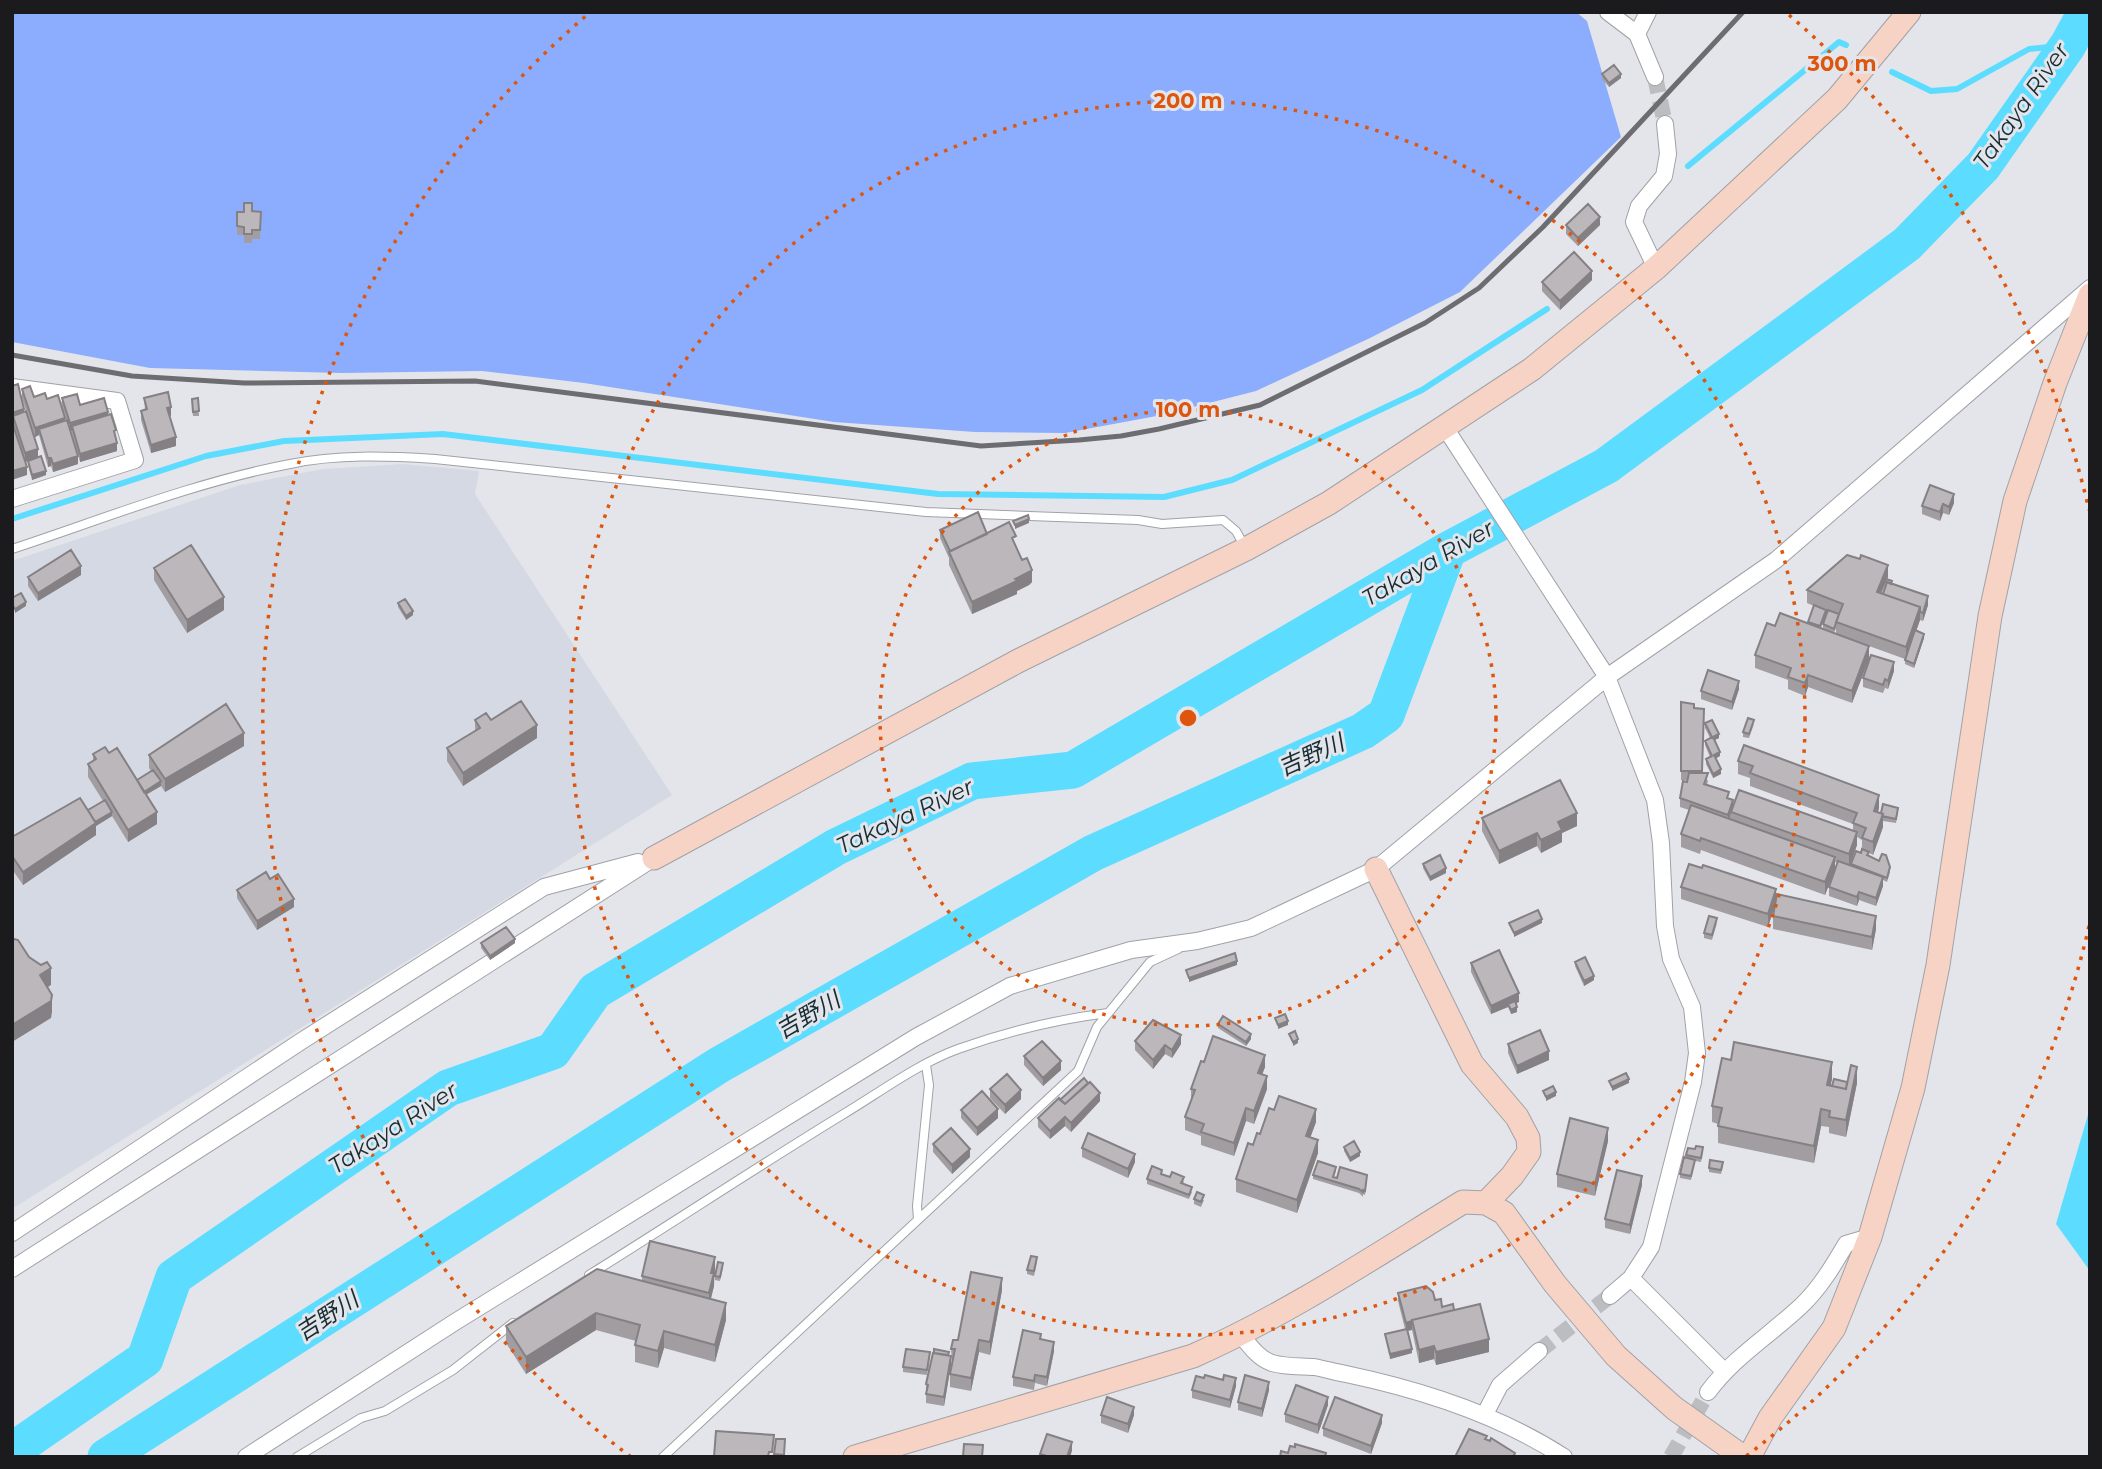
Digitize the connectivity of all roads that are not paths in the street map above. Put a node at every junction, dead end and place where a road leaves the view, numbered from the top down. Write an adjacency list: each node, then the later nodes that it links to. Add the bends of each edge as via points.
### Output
1 (1608, 12): 4 (street)
2 (1648, 12): 4 (street)
3 (1909, 12): 7 (street, via 1837,99)
4 (1637, 34): 5 (street)
5 (1655, 77)
6 (1665, 124): 7 (street, via 1668,154 1664,176 1639,206 1634,222)
7 (1656, 268): 11 (street, via 1532,369)
8 (2090, 288): 15 (street, via 1776,560)
9 (2090, 295): 24 (street, via 2015,501 1990,617 1935,978 1913,1088)
10 (12, 387): 12 (street, via 117,401 135,460)
11 (1444, 426): 14 (street, via 1329,503); 15 (street)
12 (12, 499)
13 (12, 549): 14 (lane, via 200,487 291,463 390,457 926,512 1162,524 1223,520)
14 (1246, 549): 16 (street, via 1018,661)
15 (1605, 673): 17 (street); 26 (street, via 1656,800 1665,926 1671,959 1692,1007 1697,1053 1651,1247)
16 (654, 858): 23 (street, via 544,887); 25 (street)
17 (1376, 869): 18 (street, via 1251,928); 21 (street, via 1472,1064 1517,1117 1528,1138 1529,1152)
18 (1197, 941): 19 (lane, via 1150,961); 35 (street, via 1131,950 1022,982 928,1030 455,1322)
19 (1108, 1013): 20 (lane, via 957,1050); 22 (lane, via 1078,1070)
20 (926, 1065): 22 (lane, via 929,1085); 27 (lane)
21 (1486, 1203): 30 (street, via 1463,1202); 40 (street, via 1504,1213 1555,1284 1616,1356 1674,1408)
22 (918, 1219): 37 (lane)
23 (12, 1233)
24 (1870, 1237): 32 (street, via 1846,1244 1829,1274 1802,1305); 41 (street, via 1834,1328 1770,1418)
25 (12, 1269)
26 (1631, 1278): 28 (street); 32 (street)
27 (580, 1280)
28 (1610, 1296)
29 (516, 1321): 36 (lane, via 453,1370)
30 (1241, 1335): 34 (street, via 1260,1357 1274,1364 1375,1380); 38 (street, via 1193,1356)
31 (1539, 1351): 34 (street, via 1500,1385)
32 (1724, 1371): 33 (street)
33 (1708, 1392)
34 (1485, 1414): 39 (street)
35 (246, 1457)
36 (297, 1457)
37 (663, 1457)
38 (855, 1457)
39 (1564, 1457)
40 (1743, 1457)
41 (1749, 1457)

